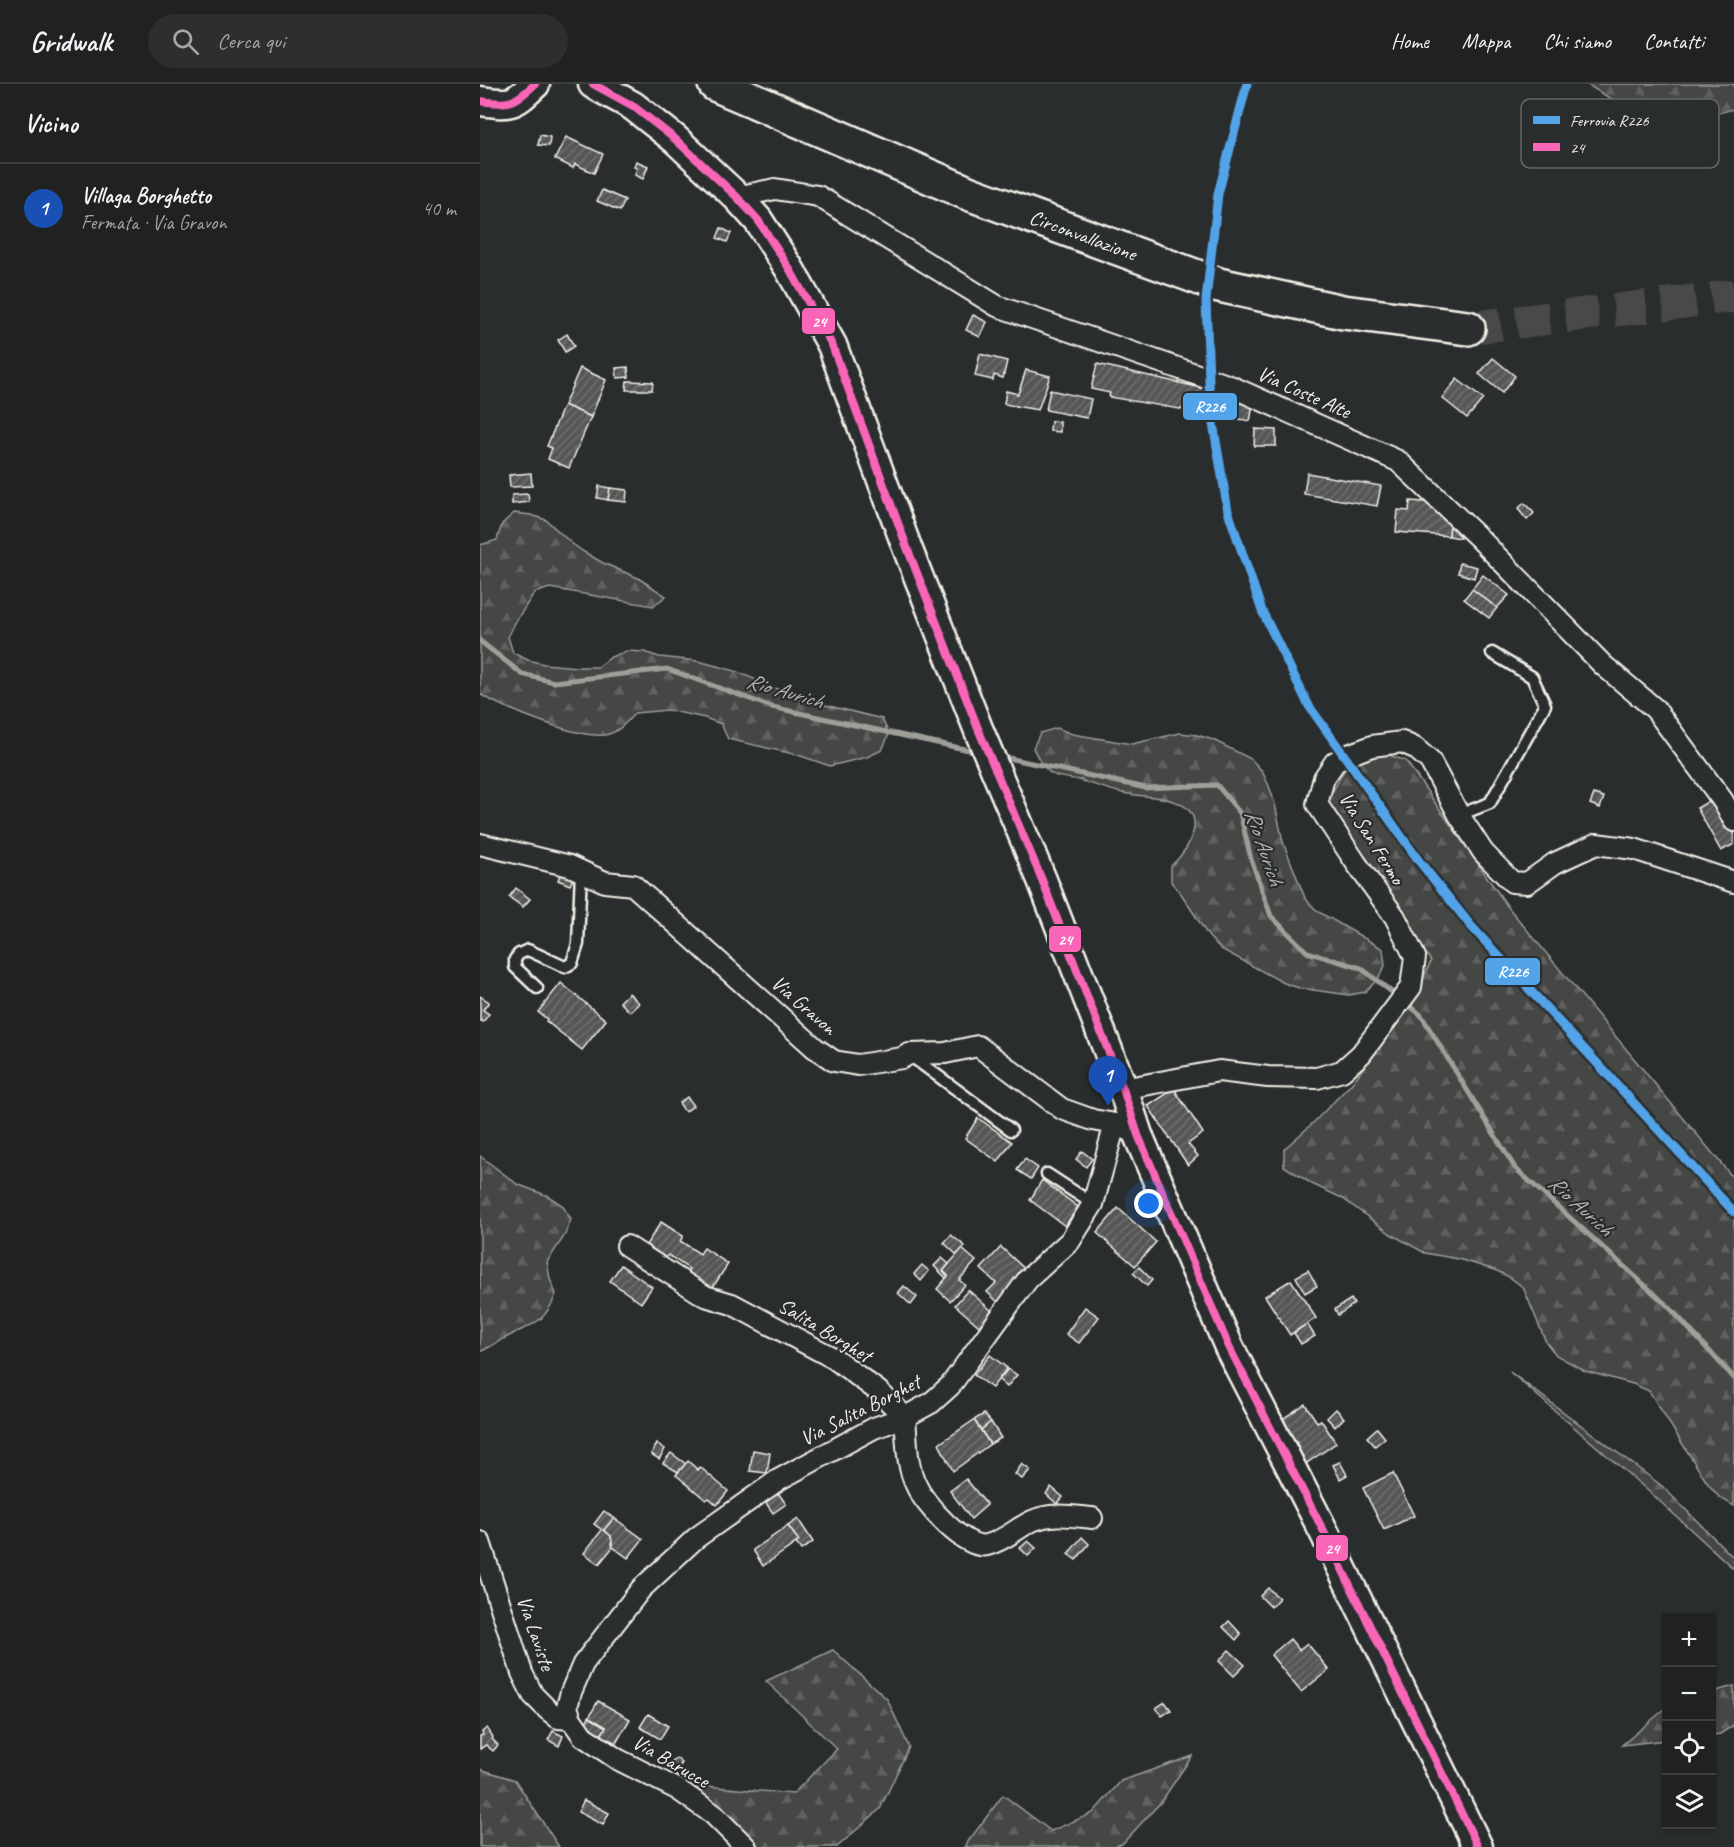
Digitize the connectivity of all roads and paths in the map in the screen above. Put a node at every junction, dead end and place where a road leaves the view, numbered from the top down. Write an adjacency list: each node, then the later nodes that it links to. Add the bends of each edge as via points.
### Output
1 (535, 84): 4 (street, via 520,98 506,104)
2 (593, 84): 5 (street, via 633,106)
3 (715, 84): 6 (highway, Circonvallazione, via 968,193 1220,285 1343,312)
4 (480, 101)
5 (737, 197): 9 (street, Via Coste Alte, via 775,189 818,195 997,306 1230,386 1398,461 1603,665 1655,710); 15 (street, via 758,220 789,268 832,345 912,561)
6 (1468, 328)
7 (1492, 653): 8 (lane, via 1532,677 1545,705 1490,803)
8 (1459, 815): 12 (street, Via San Fermo, via 1483,852 1512,882 1527,883 1555,863 1596,844 1634,849); 15 (street, Via San Fermo, via 1430,761 1402,742 1372,746 1348,755 1335,762 1324,778 1317,804 1395,917 1415,957 1411,987 1361,1054 1341,1071 1317,1078 1219,1071)
9 (1734, 821)
10 (480, 844): 11 (street, Via Gravon)
11 (581, 871): 13 (lane, via 578,944 572,963 565,967 528,950 515,959 515,967); 14 (street, Via Gravon, via 605,882 633,885 814,1048 834,1061 858,1065)
12 (1734, 882)
13 (537, 987)
14 (909, 1054): 16 (lane); 17 (street, Via Gravon, via 945,1053 978,1046 1062,1109)
15 (1123, 1089): 17 (street)
16 (1011, 1130)
17 (1127, 1130): 19 (street, Via Salita Borghet); 26 (street, via 1229,1347)
18 (1047, 1174): 19 (lane)
19 (1093, 1204): 21 (street, Via Salita Borghet, via 1070,1241 1028,1280 950,1386 931,1403)
20 (627, 1246): 21 (street, Salita Borghet, via 705,1296 732,1304 835,1359)
21 (905, 1417): 22 (street, via 908,1460 916,1486 938,1517 964,1539 985,1546 1033,1520 1055,1515); 24 (street, Via Salita Borghet, via 874,1428 778,1480 696,1538 641,1589 584,1664 567,1707)
22 (1092, 1518)
23 (480, 1542): 24 (street, Via Laviste, via 522,1673 533,1695 558,1718)
24 (571, 1719): 25 (street, Via Barucce, via 583,1736 617,1759 677,1789 713,1814)
25 (746, 1847)
26 (1478, 1847)

